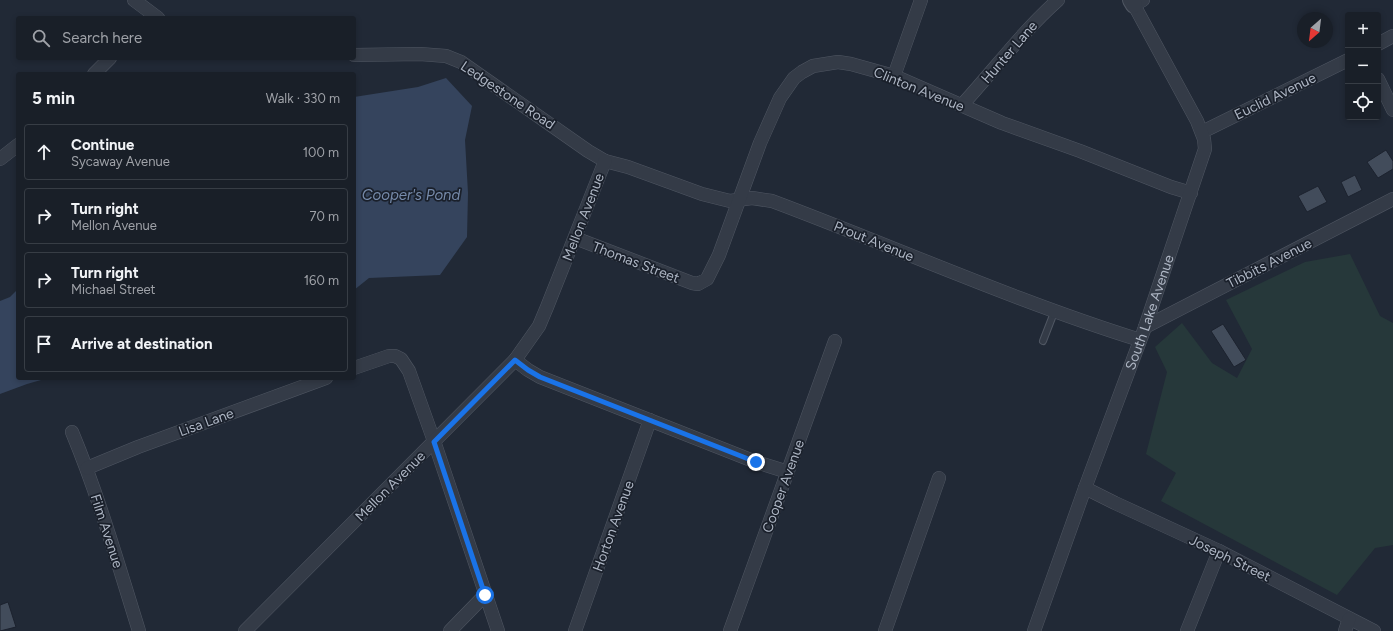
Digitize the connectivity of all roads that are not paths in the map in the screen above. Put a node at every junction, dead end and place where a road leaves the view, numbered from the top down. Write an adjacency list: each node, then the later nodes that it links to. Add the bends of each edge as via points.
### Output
1 (134, 0): 5 (street)
2 (921, 0): 12 (street)
3 (1058, 0): 14 (street, Hunter Lane)
4 (1136, 2): 16 (street, South Lake Avenue)
5 (154, 16)
6 (1393, 36): 7 (street)
7 (1381, 42)
8 (356, 55): 19 (street, Ledgestone Road, via 420,54 446,56 461,62)
9 (108, 60): 11 (street)
10 (1345, 61): 16 (street, Euclid Avenue)
11 (96, 72)
12 (894, 76): 14 (street, Clinton Avenue); 22 (street, Clinton Avenue, via 838,62 813,66 794,78 780,98 760,143)
13 (1381, 84): 15 (street)
14 (962, 105): 20 (street, Clinton Avenue)
15 (1393, 110)
16 (1202, 132): 20 (street, South Lake Avenue, via 1205,149)
17 (16, 147): 18 (street)
18 (0, 159)
19 (605, 161): 22 (street, Prout Avenue, via 702,194 730,201); 23 (street, Mellon Avenue)
20 (1191, 193): 26 (street, South Lake Avenue)
21 (1393, 199): 26 (street, Tibbits Avenue)
22 (740, 200): 24 (street, Clinton Avenue, via 707,279); 25 (street, Prout Avenue, via 752,198 772,202)
23 (575, 238): 24 (street, Thomas Street); 30 (street, Mellon Avenue, via 539,326)
24 (698, 284)
25 (1055, 310): 27 (street, Prout Avenue); 29 (lane)
26 (1145, 327): 27 (street, South Lake Avenue)
27 (1140, 340): 39 (street, South Lake Avenue)
28 (835, 341): 37 (street, Cooper Avenue)
29 (1043, 341)
30 (515, 360): 33 (street, via 540,377); 35 (street, Mellon Avenue)
31 (356, 367): 35 (street, via 389,356 401,359 409,371)
32 (321, 380): 36 (street, Lisa Lane)
33 (650, 420): 37 (street); 47 (street, Horton Avenue)
34 (72, 432): 36 (street, Film Avenue)
35 (434, 442): 41 (street); 44 (street, Mellon Avenue)
36 (87, 468): 43 (street, Film Avenue)
37 (788, 472): 48 (street, Cooper Avenue)
38 (939, 478): 49 (street)
39 (1085, 488): 40 (street, Joseph Street); 50 (street, South Lake Avenue)
40 (1218, 551): 42 (street, Joseph Street); 51 (street)
41 (485, 595): 45 (street); 46 (street)
42 (1350, 619): 52 (street); 53 (street, Joseph Street)
43 (139, 631)
44 (245, 631)
45 (450, 631)
46 (498, 631)
47 (575, 631)
48 (730, 631)
49 (885, 631)
50 (1034, 631)
51 (1187, 631)
52 (1345, 631)
53 (1374, 631)

